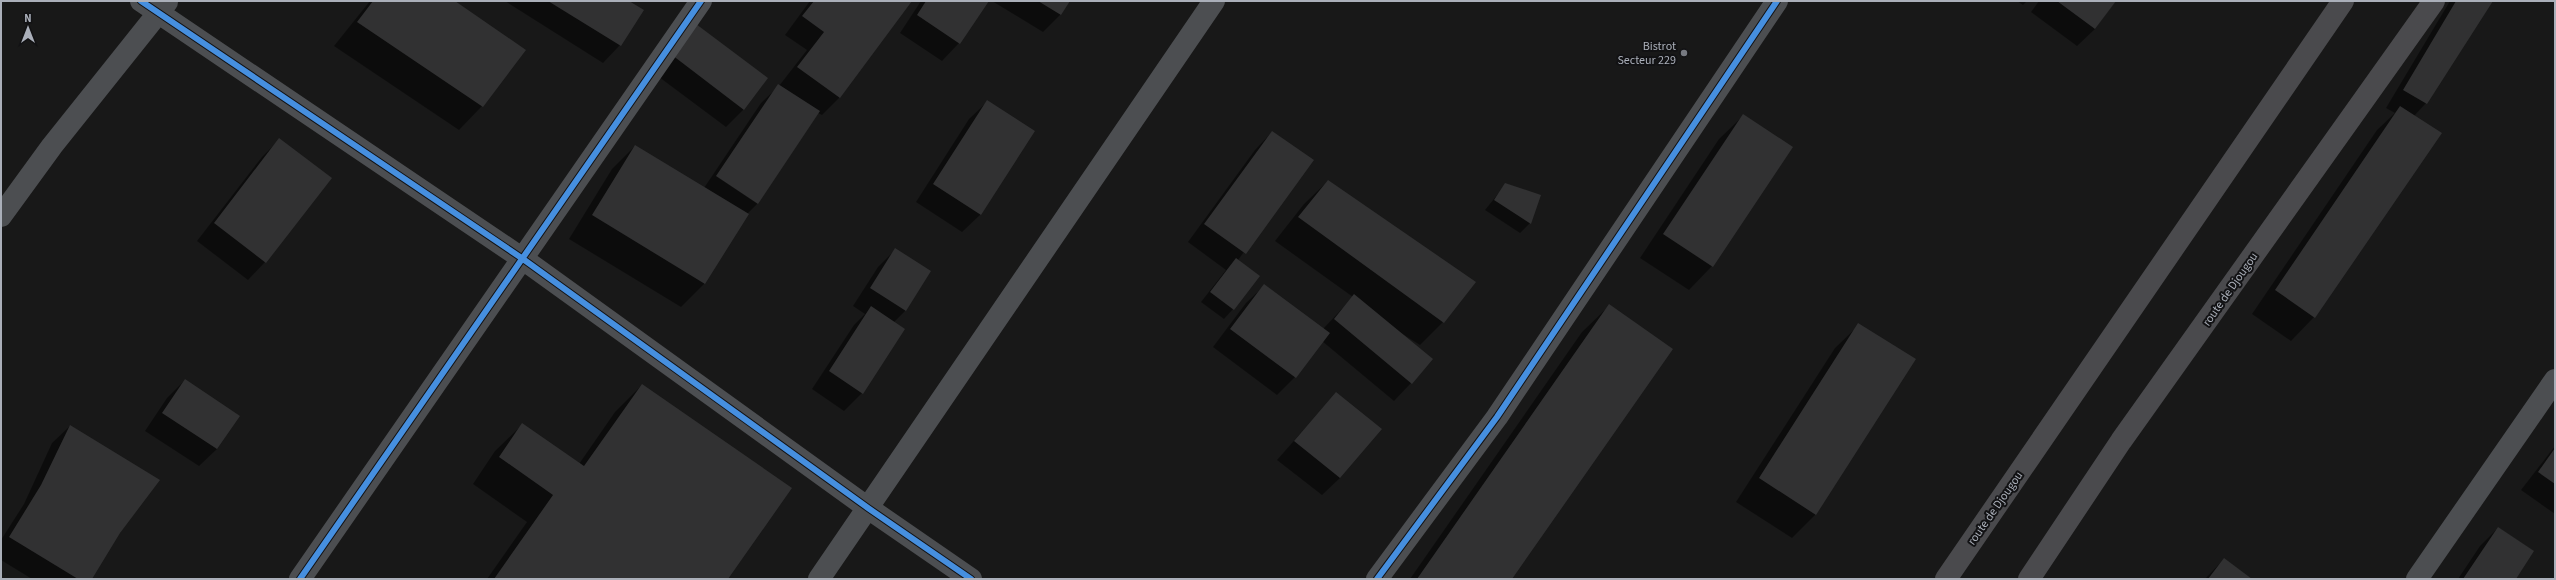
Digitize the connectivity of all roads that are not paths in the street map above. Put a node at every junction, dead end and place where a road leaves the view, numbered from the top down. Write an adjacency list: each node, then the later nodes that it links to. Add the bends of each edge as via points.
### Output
1 (142, 1): 7 (street)
2 (701, 1): 9 (street)
3 (1214, 1): 11 (street)
4 (1777, 1): 15 (street, via 1498,416)
5 (2343, 1): 16 (highway, route de Djougou)
6 (2434, 1): 17 (highway, route de Djougou, via 2126,435)
7 (164, 7): 8 (street, via 52,146); 9 (street)
8 (1, 216)
9 (523, 260): 11 (street); 12 (street)
10 (2555, 380): 18 (street)
11 (868, 508): 13 (street); 14 (street)
12 (300, 579)
13 (819, 579)
14 (971, 579)
15 (1377, 579)
16 (1946, 579)
17 (2029, 579)
18 (2417, 579)

